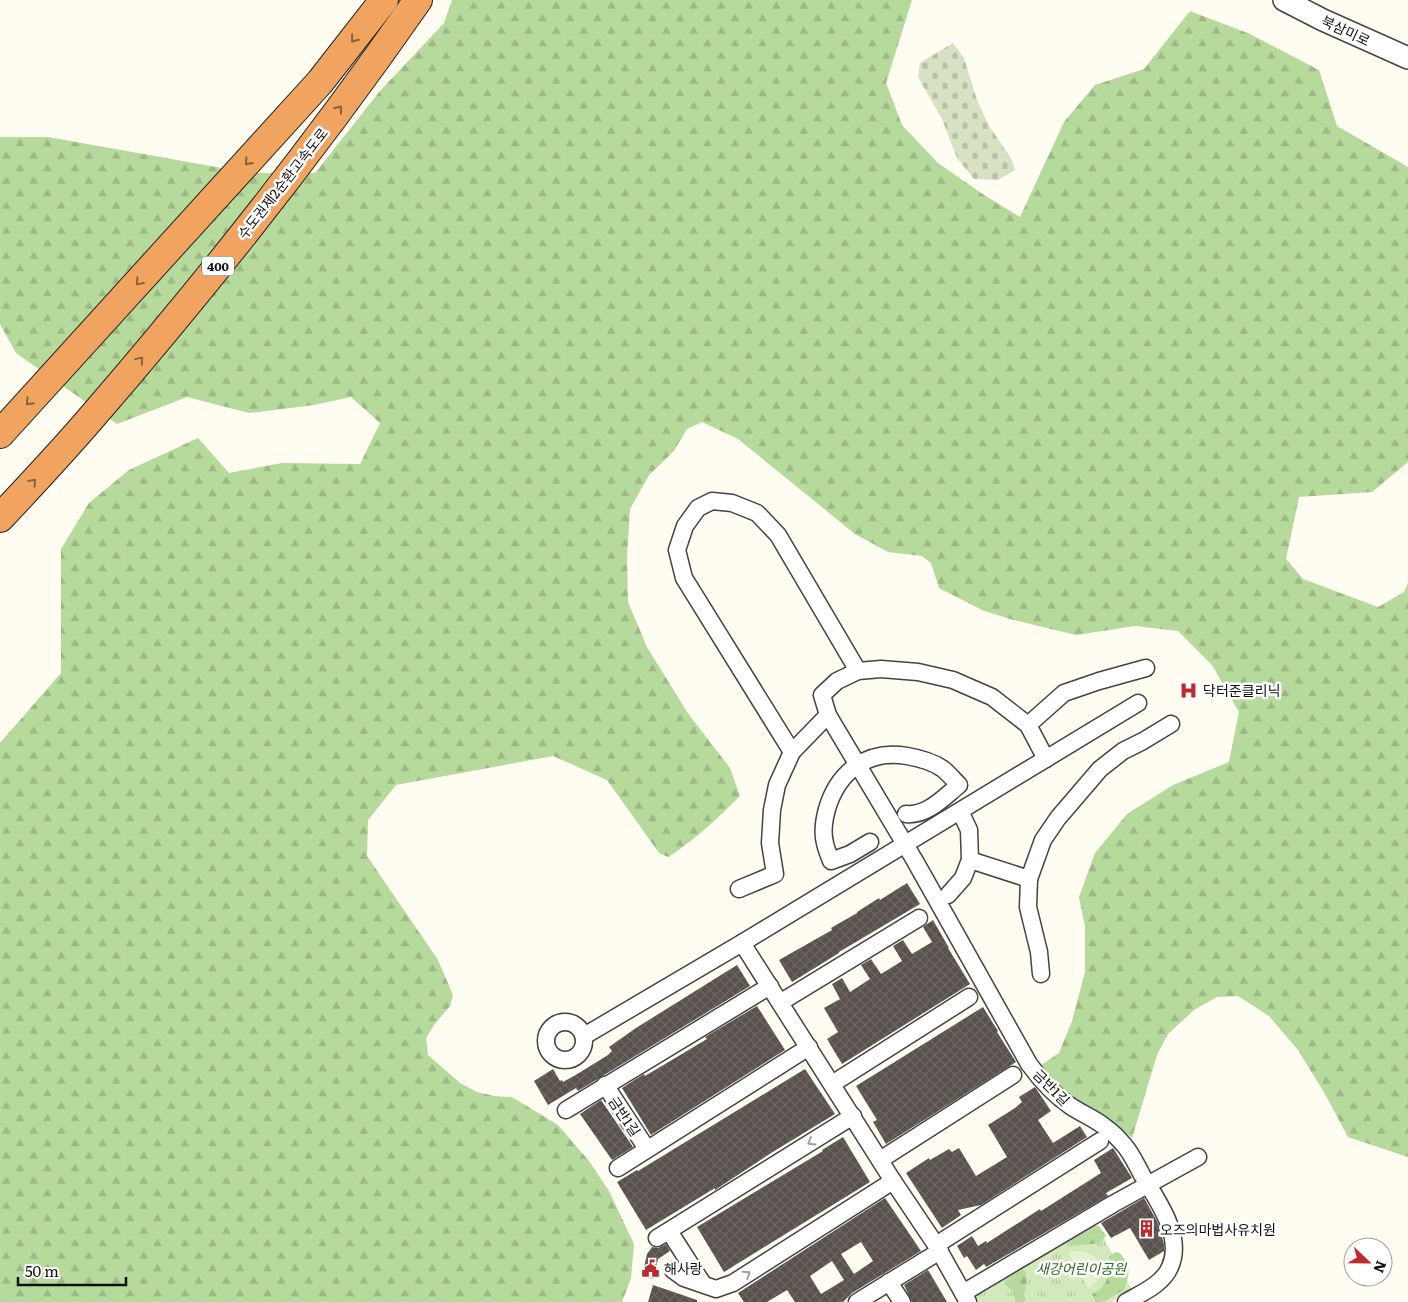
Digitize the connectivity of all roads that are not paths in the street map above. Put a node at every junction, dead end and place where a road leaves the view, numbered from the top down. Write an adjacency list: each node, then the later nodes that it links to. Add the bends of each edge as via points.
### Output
1 (384, 0): 5 (highway, one-way to 5, via 320,82)
2 (418, 0): 6 (highway, 수도권제2순환고속도로 / 400, one-way to 2, via 91,418 215,270 365,76)
3 (1284, 0): 4 (street, 북삼미로)
4 (1408, 58)
5 (0, 434)
6 (0, 518)
7 (1146, 668): 12 (street, via 1064,693)
8 (858, 671): 10 (street, via 837,681 822,696); 12 (street, via 918,672 953,680 992,697); 13 (street, via 778,535 757,513 732,503 712,501 698,508 685,526 677,550 684,578)
9 (1138, 704): 14 (street)
10 (828, 715): 13 (street); 15 (street, 금반1길)
11 (1171, 724): 21 (street, via 1123,751 1100,769 1043,840)
12 (1028, 725): 14 (street)
13 (792, 752): 22 (street, via 777,785 772,810 770,843 776,874)
14 (1046, 759): 16 (street)
15 (857, 764): 17 (street, via 877,756 898,754 919,758 942,768 959,786 916,815); 18 (street, via 840,781 830,800 824,821 824,842 831,861); 19 (street, 금반1길)
16 (960, 811): 19 (street); 20 (street, via 968,830)
17 (906, 814)
18 (870, 842)
19 (904, 845): 25 (street); 43 (street, 금반1길, via 1037,1075 1068,1105 1104,1126 1125,1146)
20 (970, 860): 21 (street); 23 (street, via 963,878)
21 (1029, 879): 26 (street, via 1028,907 1040,952)
22 (739, 889)
23 (948, 895)
24 (919, 918): 29 (street)
25 (742, 943): 27 (street); 30 (street)
26 (1041, 974)
27 (770, 986): 29 (street); 34 (street, 금반1길)
28 (969, 997): 33 (street)
29 (781, 1002): 31 (street)
30 (584, 1036)
31 (808, 1047): 33 (street); 38 (street, 금반1길)
32 (1013, 1075): 40 (street, 금반1길)
33 (832, 1084): 36 (street)
34 (605, 1085): 35 (street); 38 (street, 금반1길)
35 (566, 1110)
36 (853, 1116): 40 (street); 47 (street, one-way to 47, via 663,1234)
37 (1100, 1141): 44 (street)
38 (647, 1149): 41 (street)
39 (1198, 1157): 43 (street)
40 (880, 1160): 42 (street)
41 (618, 1168)
42 (893, 1181): 44 (street); 47 (street, one-way to 42, via 716,1289 733,1284)
43 (1148, 1186): 48 (street, via 1113,1204); 49 (street, 금반1길, via 1170,1228 1173,1258 1166,1274)
44 (938, 1248): 46 (street); 48 (street)
45 (673, 1270): 47 (street, via 684,1278)
46 (890, 1282): 50 (street); 51 (street)
47 (703, 1284)
48 (965, 1298)
49 (1134, 1300)
50 (857, 1302)
51 (902, 1302)

